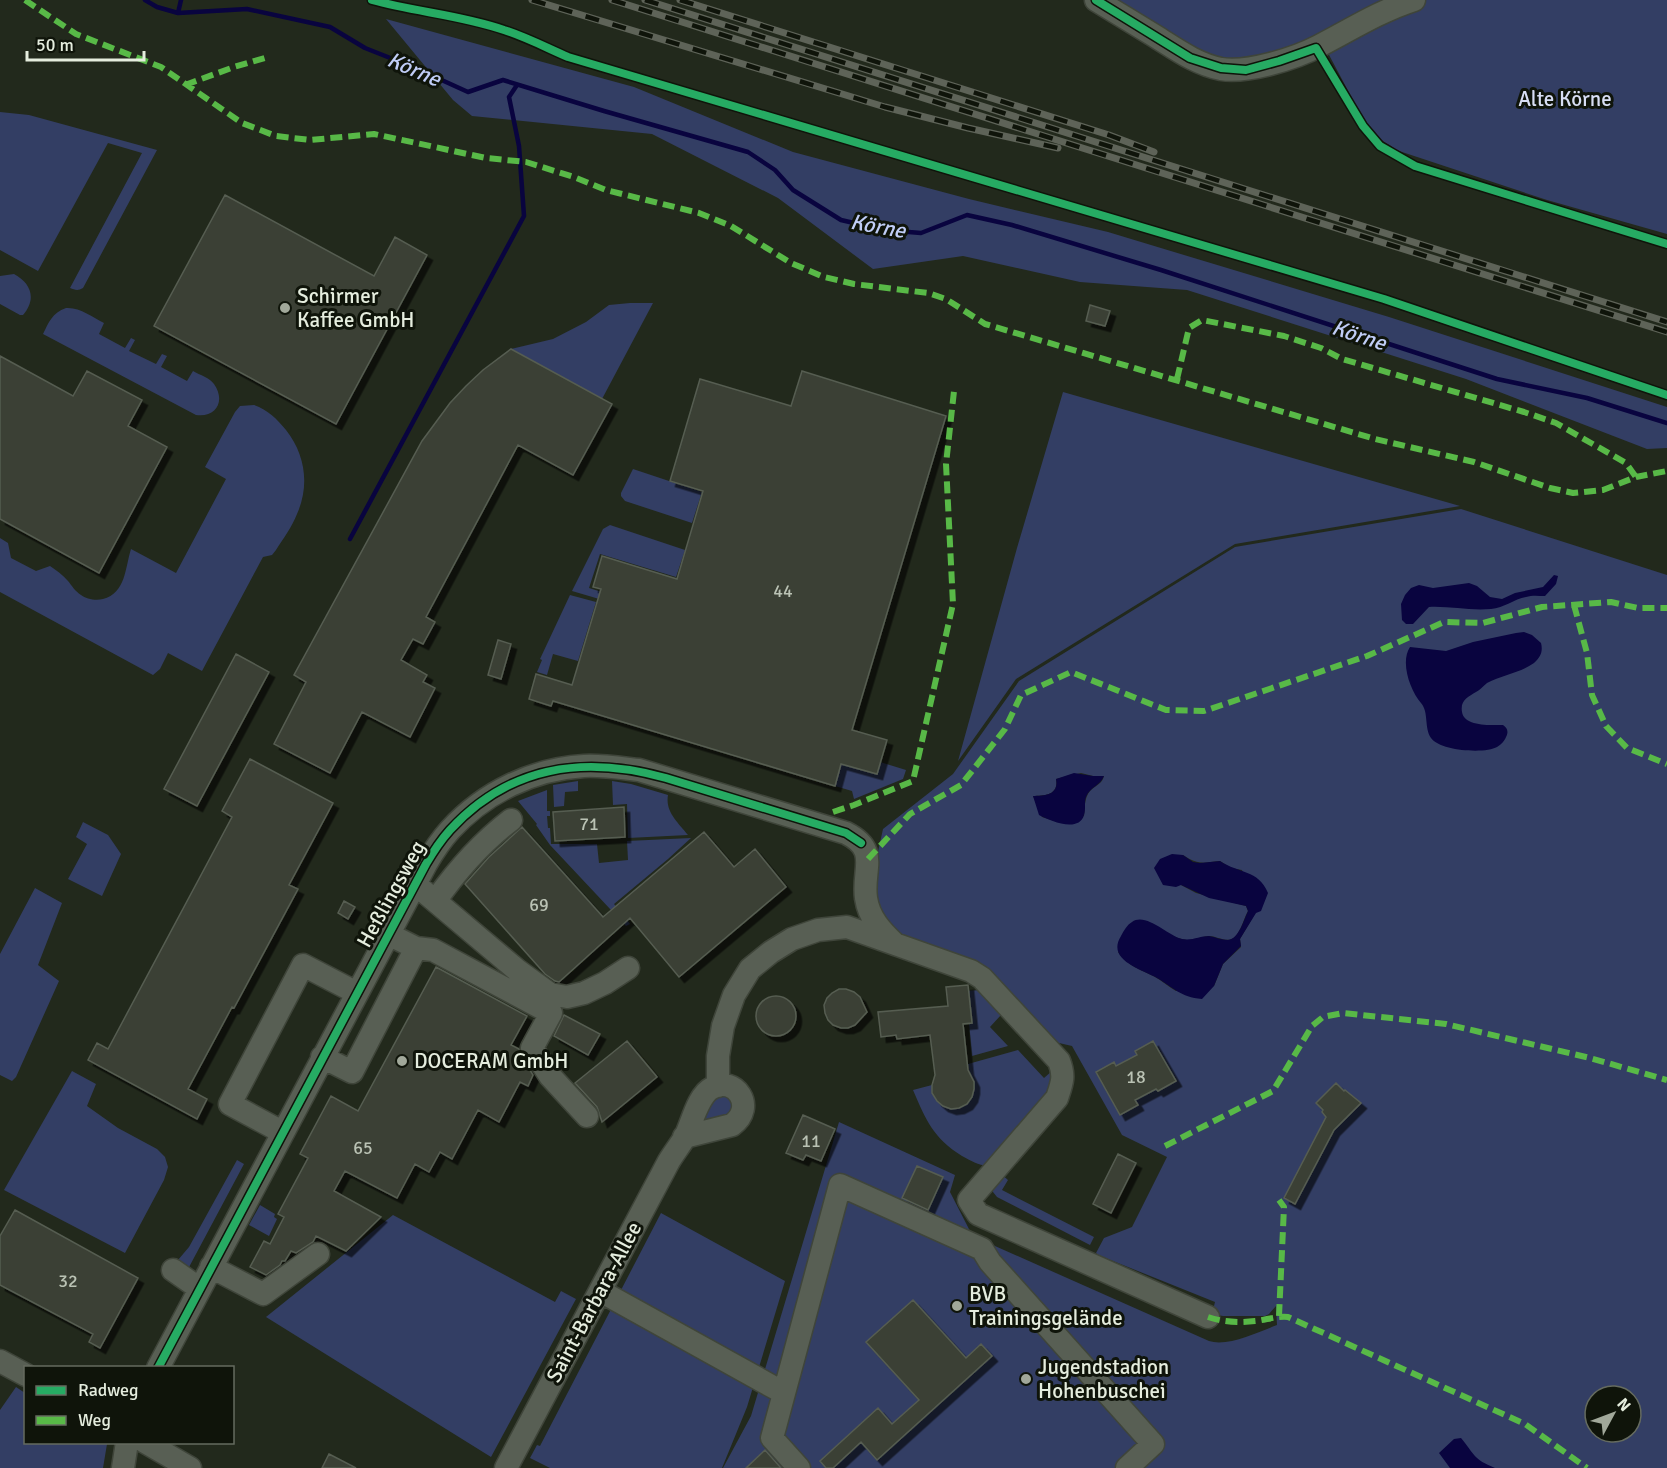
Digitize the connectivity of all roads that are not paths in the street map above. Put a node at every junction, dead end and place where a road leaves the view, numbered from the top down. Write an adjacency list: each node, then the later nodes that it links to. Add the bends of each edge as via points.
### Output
1 (1096, 0): 2 (street, via 1190,58 1221,69 1246,70 1316,48)
2 (1414, 0)
3 (511, 820): 5 (street, via 489,836)
4 (415, 884): 5 (street); 6 (street, Heßlingsweg); 7 (street, Heßlingsweg, via 449,831 477,805 509,785 561,768 612,766 639,770 846,833 861,843 868,859 866,898 871,915 879,929)
5 (436, 900): 9 (street, via 550,994 567,997 584,993)
6 (388, 934): 8 (street); 10 (street, Heßlingsweg)
7 (896, 944): 12 (street, via 847,927 818,930 771,952 750,969 734,995 723,1026); 21 (street, via 982,978 1059,1061 1063,1073 1057,1098 969,1200 978,1214)
8 (416, 948): 11 (street, via 352,1072); 13 (street, via 433,950 551,1013 532,1048 550,1076)
9 (628, 968)
10 (357, 993): 11 (street, Heßlingsweg); 14 (street, via 303,964 230,1104)
11 (322, 1058): 14 (street, Heßlingsweg)
12 (718, 1086): 15 (street, Saint-Barbara-Allee, via 705,1094); 15 (street, via 730,1086 737,1091 743,1114 732,1125)
13 (587, 1116)
14 (282, 1132): 17 (street, Heßlingsweg)
15 (684, 1137): 20 (street, Saint-Barbara-Allee)
16 (318, 1254): 17 (street, via 263,1294)
17 (211, 1267): 19 (street, Heßlingsweg)
18 (173, 1270): 19 (street)
19 (200, 1289): 23 (street, Heßlingsweg)
20 (600, 1291): 25 (street); 30 (street, Saint-Barbara-Allee)
21 (1208, 1317)
22 (0, 1360): 24 (street)
23 (159, 1366)
24 (24, 1375)
25 (784, 1393): 31 (street, via 772,1438); 32 (street, via 840,1185 982,1249 1153,1444)
26 (127, 1444): 28 (street)
27 (147, 1444): 29 (street)
28 (123, 1468)
29 (190, 1468)
30 (506, 1468)
31 (799, 1468)
32 (1126, 1468)

